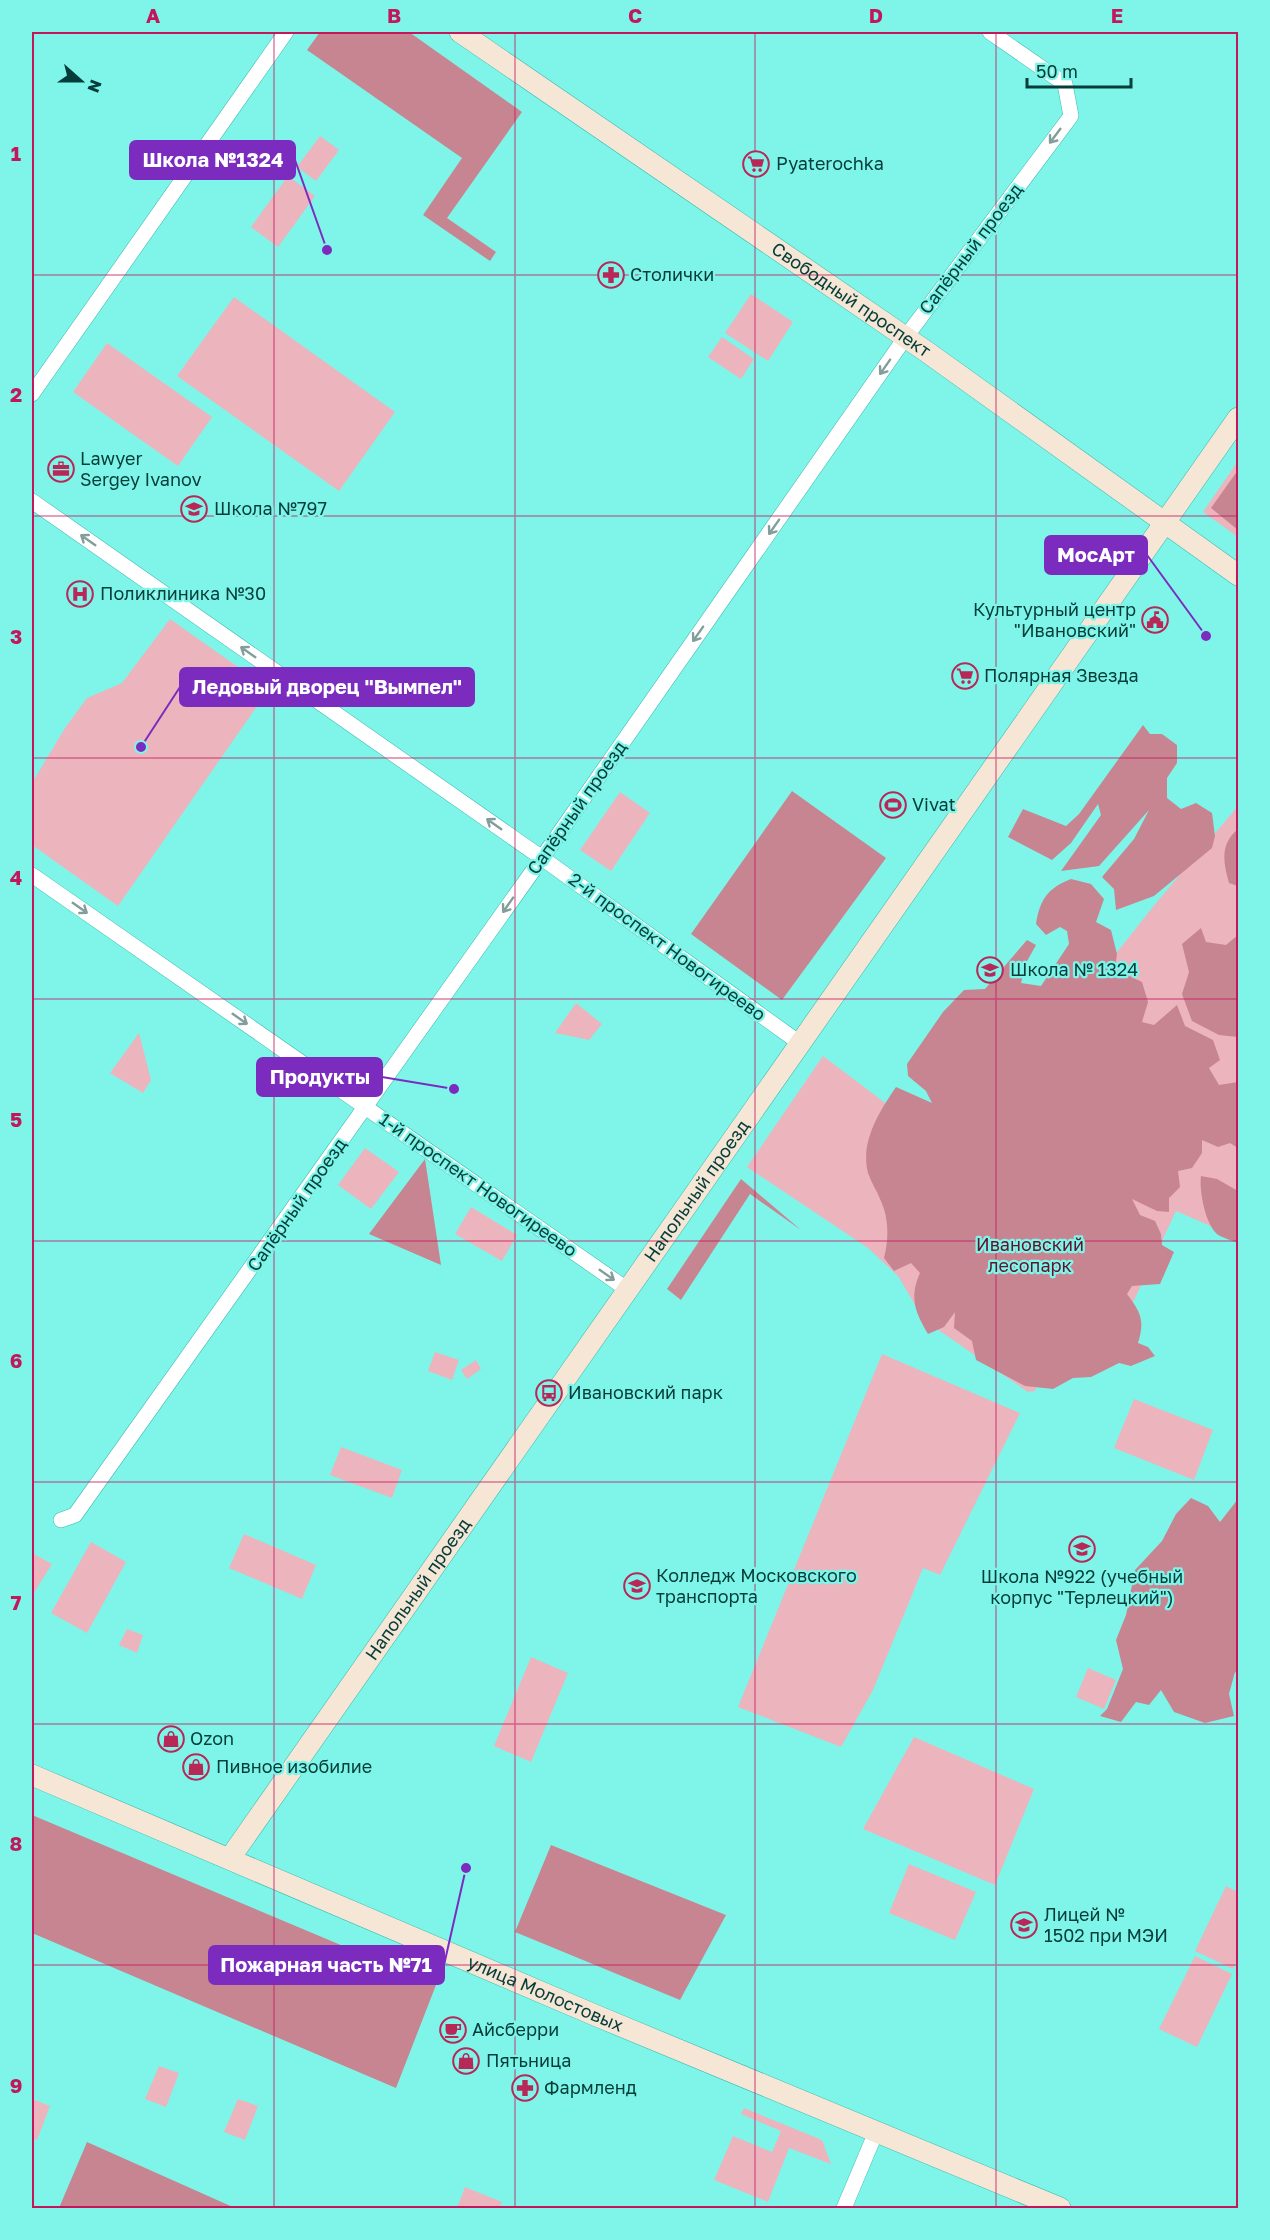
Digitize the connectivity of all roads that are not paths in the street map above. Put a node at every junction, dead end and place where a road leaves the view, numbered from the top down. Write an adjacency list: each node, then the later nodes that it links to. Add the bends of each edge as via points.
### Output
1 (286, 32): 5 (street)
2 (459, 32): 4 (street, Свободный проспект)
3 (990, 32): 4 (street, Сапёрный проезд, one-way to 4, via 1065,84 1071,116)
4 (905, 338): 8 (street, Свободный проспект); 10 (street, Сапёрный проезд, one-way to 10)
5 (32, 394)
6 (1239, 418): 8 (street, Напольный проезд)
7 (32, 501): 10 (street, 2-й проспект Новогиреево, one-way to 7)
8 (1164, 523): 9 (street, Свободный проспект); 12 (street, Напольный проезд)
9 (1239, 575)
10 (542, 858): 12 (street, 2-й проспект Новогиреево); 13 (street, Сапёрный проезд, one-way to 13)
11 (32, 874): 13 (street, 1-й проспект Новогиреево, one-way to 13)
12 (801, 1044): 14 (street, Напольный проезд)
13 (366, 1107): 14 (street, 1-й проспект Новогиреево, one-way to 14); 15 (street, Сапёрный проезд, via 75,1515)
14 (628, 1290): 17 (street, Напольный проезд)
15 (61, 1520)
16 (32, 1775): 17 (street, улица Молостовых)
17 (230, 1858): 18 (street, улица Молостовых)
18 (876, 2132): 19 (street); 20 (street, улица Молостовых)
19 (844, 2208)
20 (1060, 2208)

